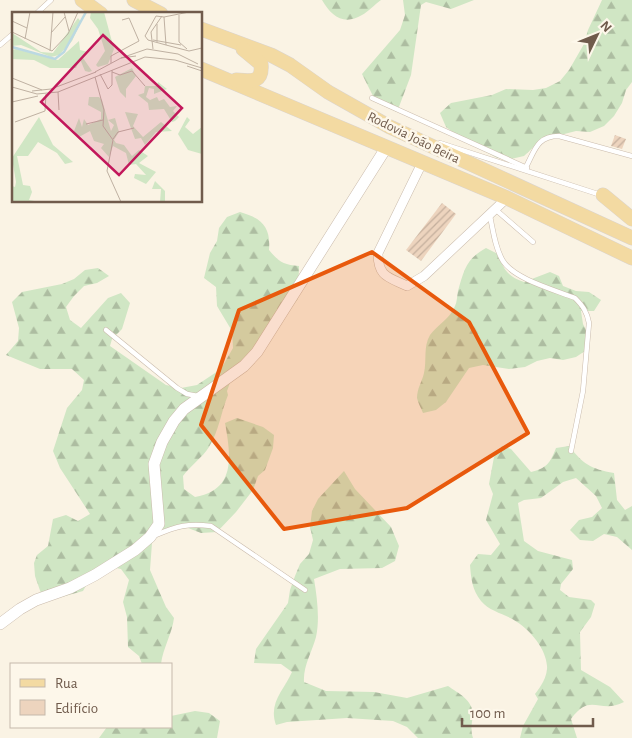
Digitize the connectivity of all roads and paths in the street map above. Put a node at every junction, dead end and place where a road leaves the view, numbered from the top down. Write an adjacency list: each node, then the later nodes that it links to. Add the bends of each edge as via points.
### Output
1 (51, 0): 4 (lane)
2 (82, 0): 5 (main road)
3 (134, 0): 6 (main road)
4 (38, 12)
5 (98, 12)
6 (157, 12)
7 (202, 29): 9 (main road, Rodovia João Beira)
8 (12, 35): 10 (lane)
9 (234, 41): 12 (main road, via 255,58 262,72 252,82); 14 (main road, Rodovia João Beira, via 290,64 328,92)
10 (0, 45)
11 (202, 69): 12 (main road, Rodovia João Beira)
12 (223, 78): 15 (main road, Rodovia João Beira)
13 (372, 98): 18 (lane)
14 (390, 127): 19 (lane); 25 (main road, Rodovia João Beira)
15 (386, 148): 17 (main road, Rodovia João Beira); 29 (street, via 257,352 233,375)
16 (632, 156): 18 (lane, via 559,136 548,136 542,140)
17 (422, 163): 21 (main road, Rodovia João Beira); 23 (street, via 378,253 378,265 385,275 407,286 424,276)
18 (526, 167): 19 (lane)
19 (546, 176): 20 (lane)
20 (603, 195): 22 (lane); 24 (main road)
21 (506, 198): 23 (street); 27 (main road, Rodovia João Beira)
22 (625, 206)
23 (492, 212): 26 (lane); 30 (lane, via 498,248 509,269 575,298 587,314 583,391)
24 (632, 220)
25 (632, 238)
26 (533, 242)
27 (632, 258)
28 (106, 330): 29 (lane, via 177,388)
29 (202, 397): 31 (street, via 184,409 162,442 154,464 159,524)
30 (571, 451)
31 (150, 537): 32 (lane, via 193,523 211,526); 33 (street, via 95,575 36,600)
32 (305, 590)
33 (0, 624)

